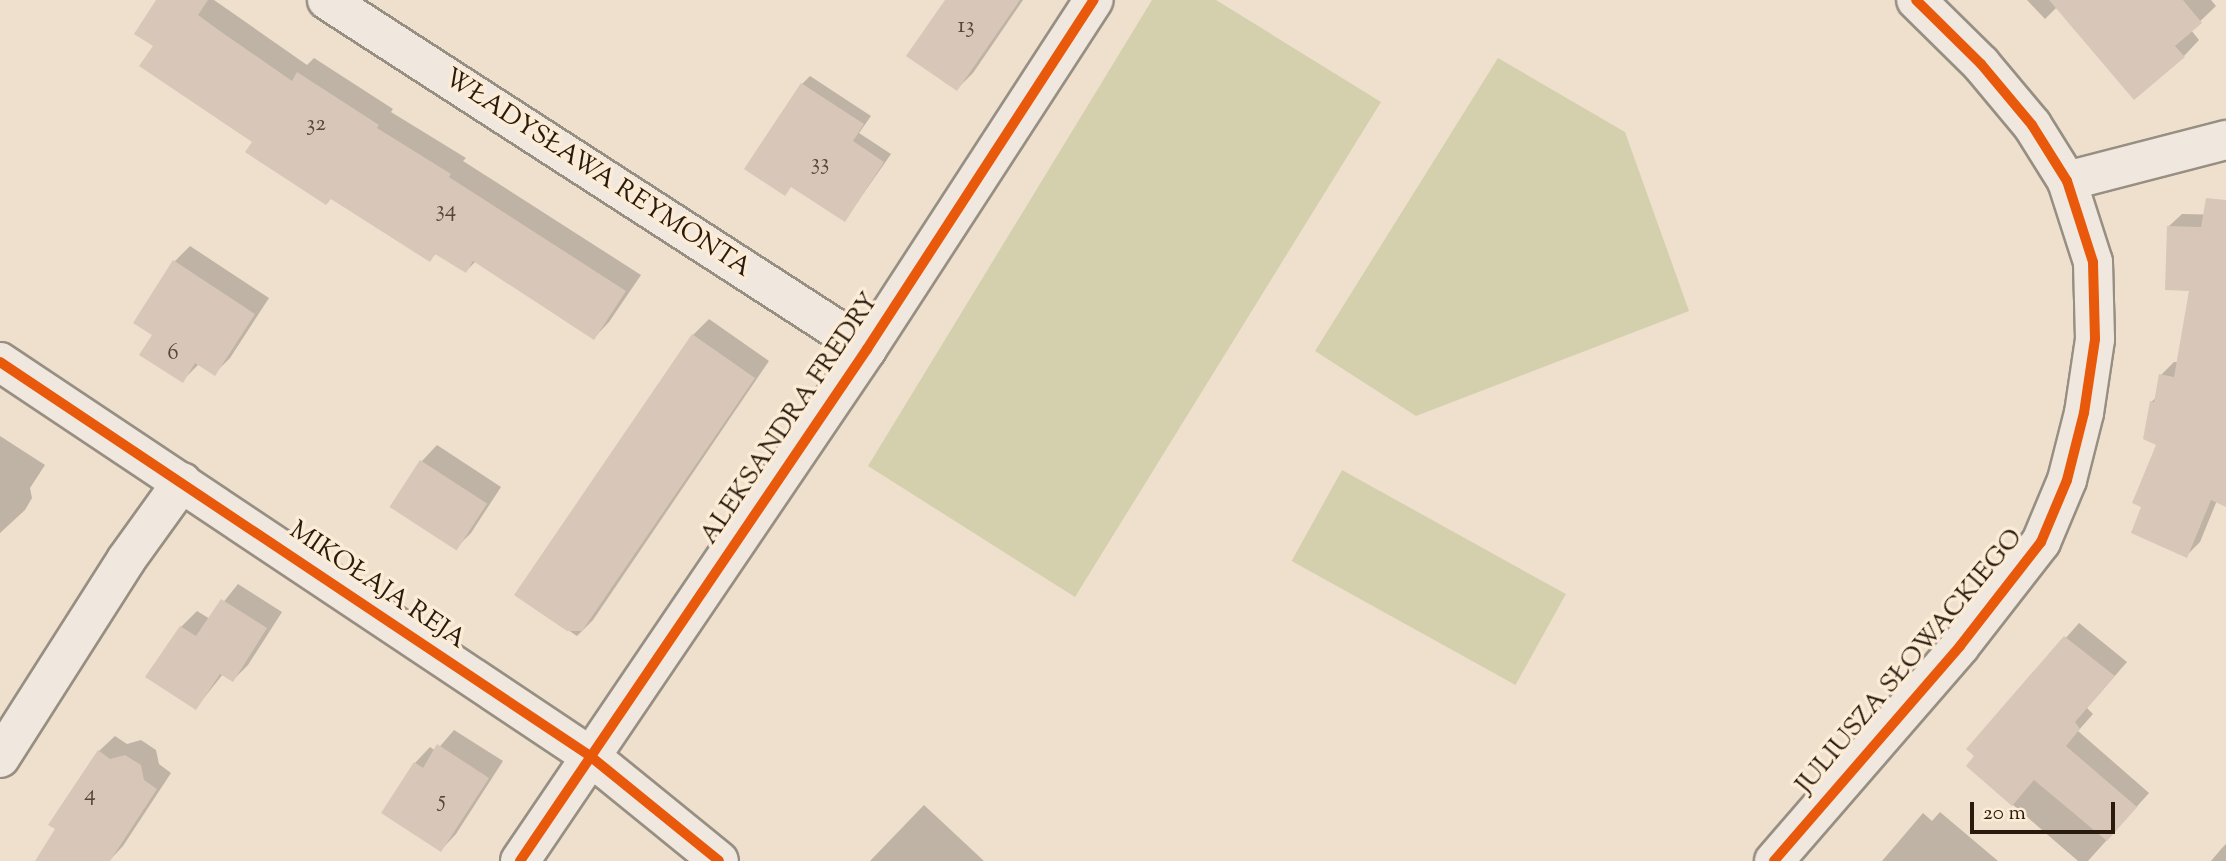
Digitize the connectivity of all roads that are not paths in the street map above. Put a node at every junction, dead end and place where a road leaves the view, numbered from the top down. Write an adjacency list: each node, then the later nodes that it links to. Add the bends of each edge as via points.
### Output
1 (327, 0): 6 (street, WŁADYSŁAWA REYMONTA)
2 (1094, 0): 6 (street, ALEKSANDRA FREDRY)
3 (1916, 0): 5 (street, JULIUSZA SŁOWACKIEGO, via 1981,64 2032,125)
4 (2226, 139): 5 (street)
5 (2067, 181): 13 (street, JULIUSZA SŁOWACKIEGO, via 2093,262 2095,339 2067,480 2041,542 1960,646)
6 (867, 349): 9 (street, ALEKSANDRA FREDRY)
7 (0, 362): 8 (street, MIKOŁAJA REJA)
8 (182, 482): 9 (street, MIKOŁAJA REJA); 10 (street, via 126,560)
9 (590, 756): 11 (street, ALEKSANDRA FREDRY); 12 (street, MIKOŁAJA REJA)
10 (0, 758)
11 (520, 861)
12 (719, 861)
13 (1774, 861)

